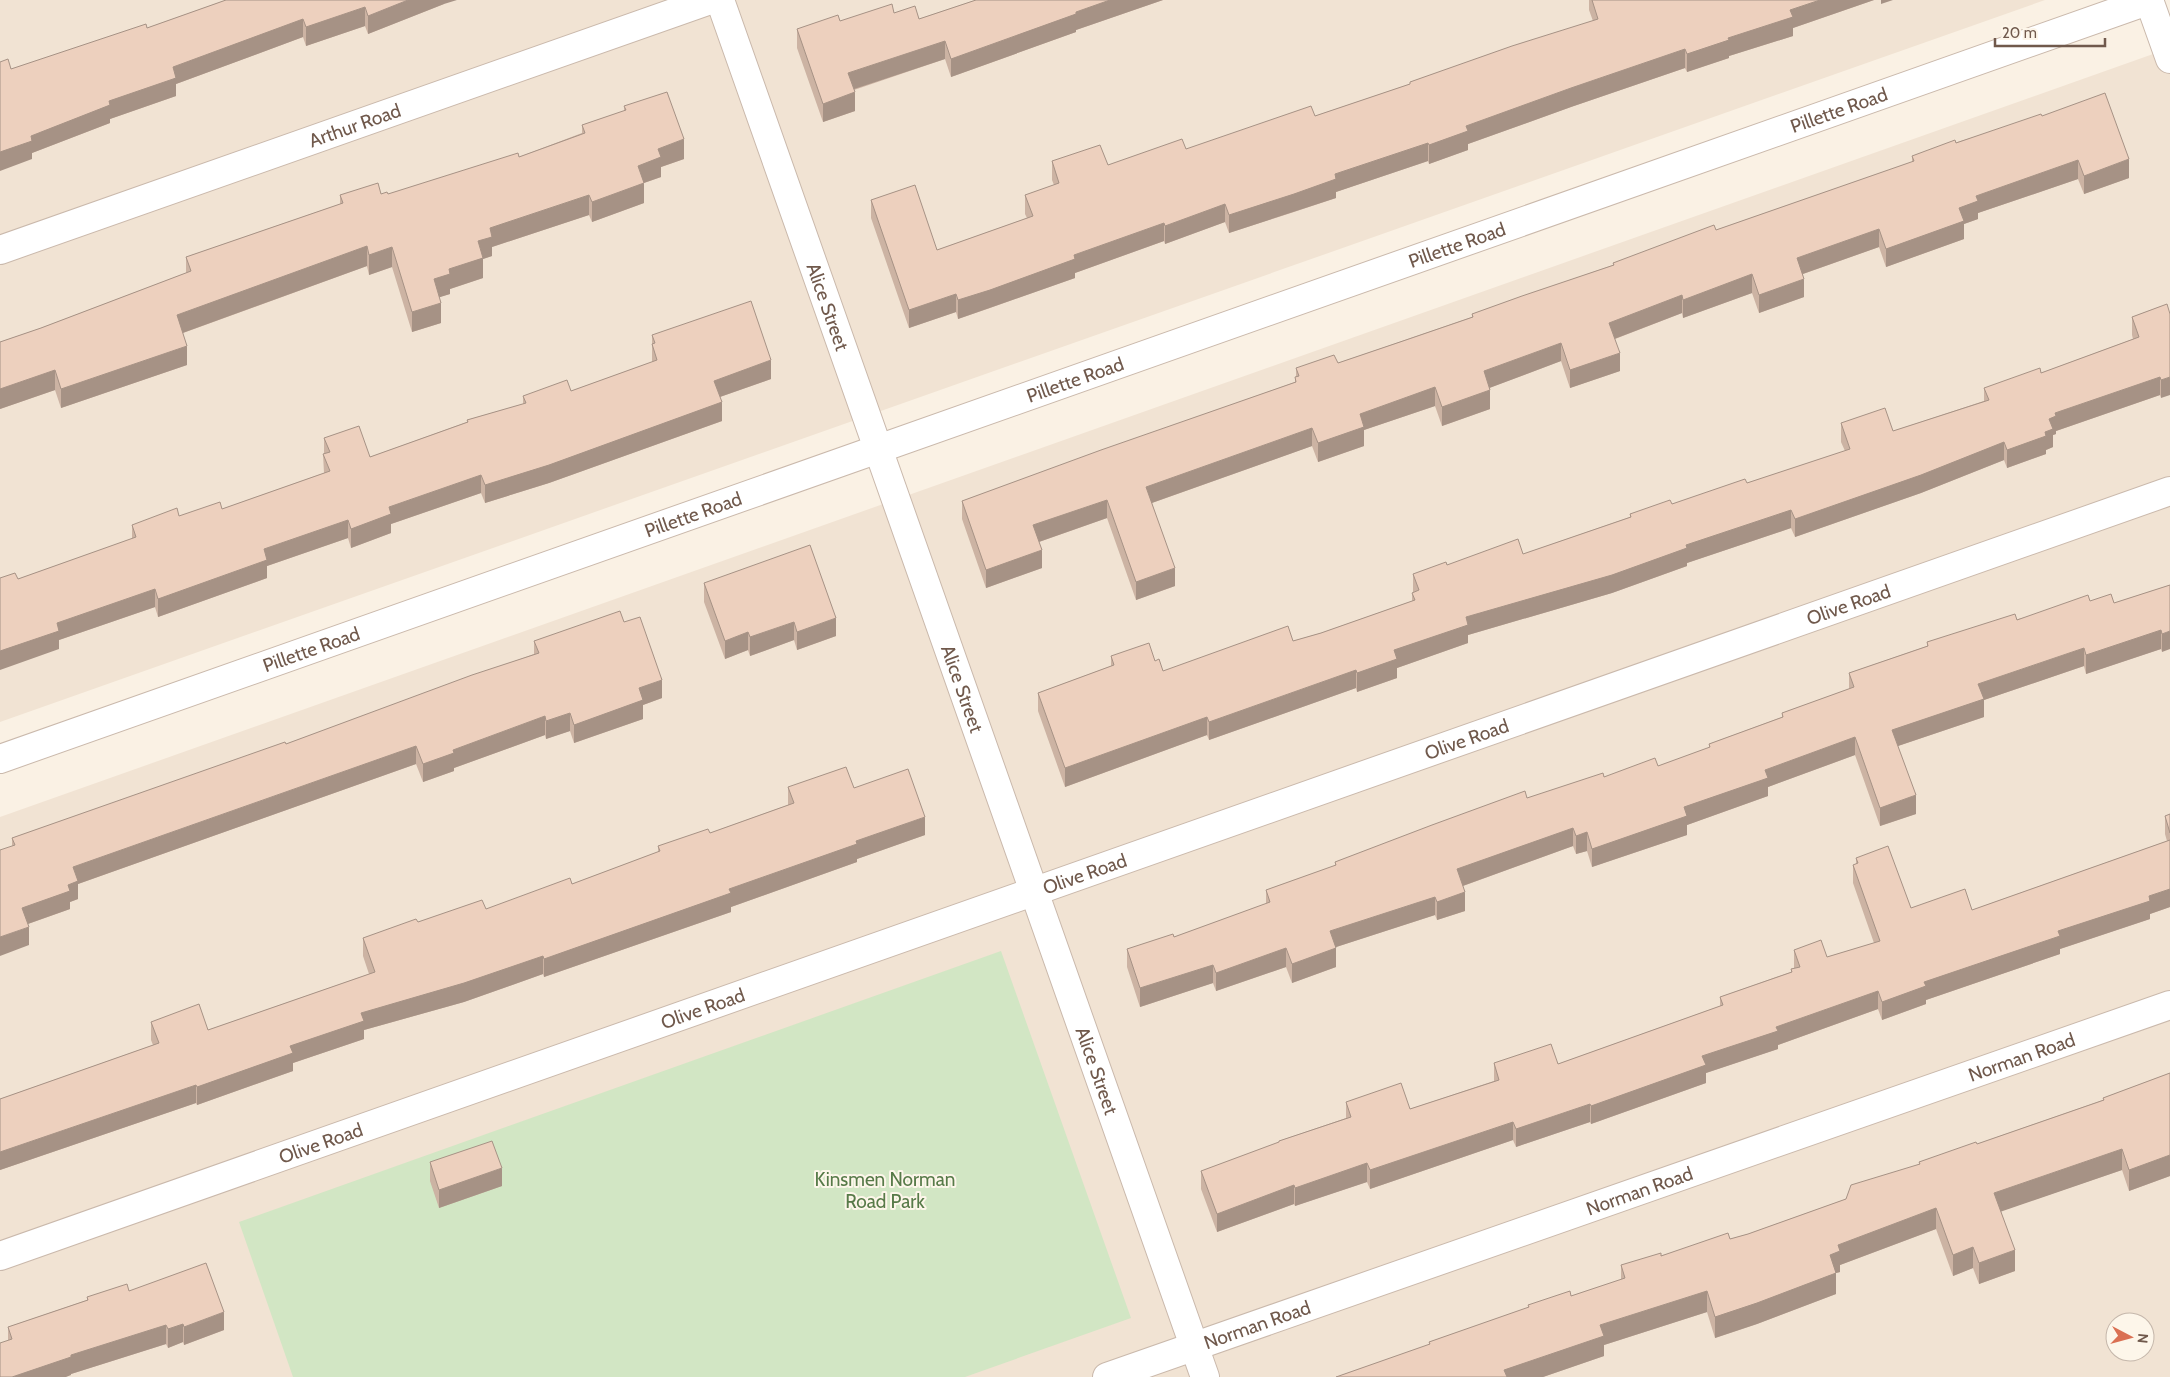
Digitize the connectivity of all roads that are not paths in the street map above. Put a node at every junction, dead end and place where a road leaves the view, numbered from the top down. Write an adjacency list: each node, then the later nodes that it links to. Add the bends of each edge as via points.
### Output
1 (710, 0): 5 (street, Arthur Road)
2 (720, 0): 6 (street, Alice Street)
3 (2149, 0): 4 (street); 6 (street, Pillette Road)
4 (2170, 59)
5 (0, 250)
6 (878, 449): 8 (street, Pillette Road); 9 (street, Alice Street)
7 (2170, 491): 9 (street, Olive Road)
8 (0, 759)
9 (1034, 891): 11 (street, Olive Road); 12 (street, Alice Street)
10 (2170, 1005): 12 (street, Norman Road)
11 (0, 1256)
12 (1195, 1346): 13 (street, Norman Road); 14 (street, Alice Street)
13 (1107, 1377)
14 (1205, 1377)

